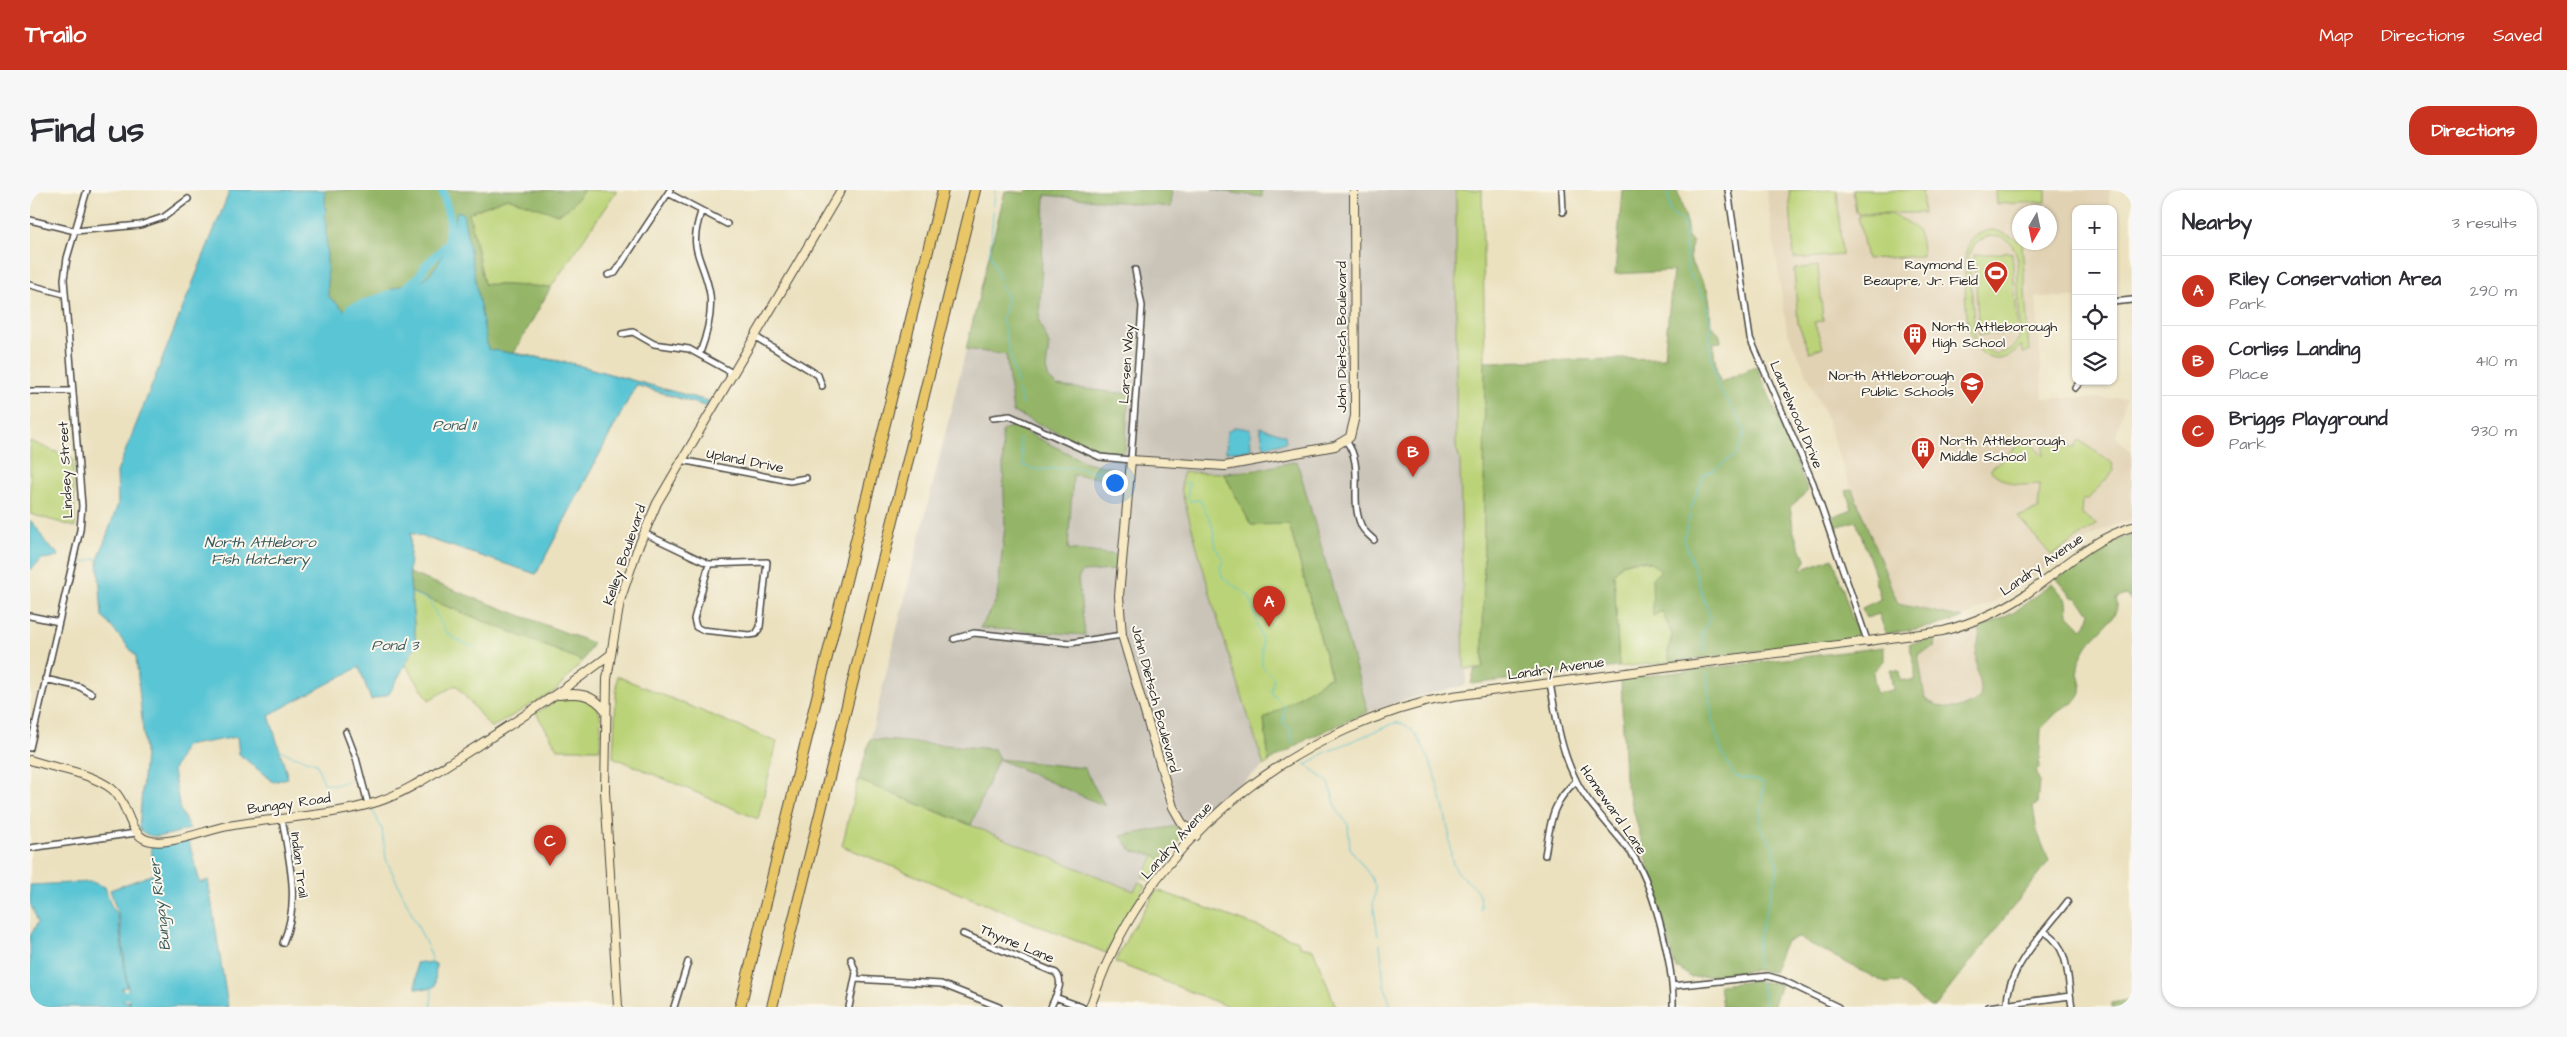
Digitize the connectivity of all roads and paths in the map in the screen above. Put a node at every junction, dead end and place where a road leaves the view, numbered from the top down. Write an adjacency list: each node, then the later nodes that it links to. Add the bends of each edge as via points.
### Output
1 (87, 190): 14 (street, Lindsey Street)
2 (841, 190): 22 (street, Kelley Boulevard)
3 (943, 190): 73 (highway)
4 (975, 190): 74 (highway)
5 (1354, 190): 31 (street, John Dietsch Boulevard, via 1355,416 1352,432)
6 (1562, 190): 11 (street)
7 (1728, 190): 43 (street, Laurelwood Drive, via 1750,338 1813,484)
8 (669, 192): 10 (street); 16 (street, via 615,272)
9 (188, 199): 14 (street, via 150,223)
10 (701, 212): 13 (street); 23 (street, via 695,245 711,304)
11 (1563, 212)
12 (30, 220): 14 (street)
13 (727, 224)
14 (75, 232): 18 (street, Lindsey Street, via 65,265)
15 (1135, 270): 33 (street, Larsen Way, via 1142,306)
16 (608, 275)
17 (30, 285): 18 (street)
18 (64, 294): 29 (street, Lindsey Street)
19 (2132, 300): 20 (street)
20 (2117, 302)
21 (622, 334): 23 (street, via 633,332 654,344)
22 (754, 336): 24 (street, Kelley Boulevard); 26 (street, via 818,375)
23 (700, 353): 24 (street, via 729,371)
24 (730, 377): 32 (street, Kelley Boulevard)
25 (2078, 385): 27 (street)
26 (822, 386)
27 (2075, 388)
28 (30, 390): 29 (street)
29 (73, 391): 40 (street, Lindsey Street, via 82,506 80,530)
30 (993, 418): 33 (street, via 1010,416 1100,457)
31 (1346, 441): 33 (street, via 1335,446 1225,466); 37 (street, via 1354,454 1361,527)
32 (681, 460): 34 (street, Upland Drive, via 790,481); 36 (street, Kelley Boulevard)
33 (1131, 460): 41 (street, John Dietsch Boulevard, via 1119,596)
34 (806, 478)
35 (2132, 527): 43 (street, Landry Avenue, via 2086,549 2025,595 1983,618 1933,634)
36 (644, 533): 38 (street); 44 (street, Kelley Boulevard, via 620,601)
37 (1374, 540)
38 (709, 564): 38 (street, via 767,562 760,627 756,634 749,636 702,630 695,625)
39 (30, 616): 40 (street)
40 (59, 622): 45 (street, Lindsey Street)
41 (1122, 634): 42 (street, via 1070,643 974,633); 57 (street, John Dietsch Boulevard, via 1173,807 1182,823)
42 (954, 639)
43 (1868, 643): 46 (street, Landry Avenue)
44 (610, 655): 48 (street, Bungay Road); 49 (street, Kelley Boulevard)
45 (45, 678): 47 (street, via 80,687); 51 (street, Lindsey Street)
46 (1550, 683): 53 (street, Homeward Lane, via 1559,734); 57 (street, Landry Avenue, via 1426,702 1339,732 1293,756 1254,783)
47 (92, 694)
48 (557, 695): 49 (street, via 589,696); 54 (street, Bungay Road, via 411,787)
49 (606, 711): 71 (street, Kelley Boulevard, via 605,791)
50 (346, 732): 54 (street)
51 (30, 748)
52 (30, 760): 56 (street, via 83,775 108,786 124,804)
53 (1576, 781): 59 (street, via 1562,794 1553,811); 67 (street, Homeward Lane, via 1635,858 1650,896)
54 (368, 804): 55 (street, Bungay Road)
55 (282, 818): 56 (street, Bungay Road, via 215,828 162,842 146,840); 63 (street, Indian Trail, via 293,899 292,921)
56 (136, 833): 58 (street)
57 (1196, 836): 79 (street, Landry Avenue, via 1144,896 1108,961)
58 (30, 848)
59 (1545, 855)
60 (2068, 901): 61 (street)
61 (2046, 932): 68 (street, via 2064,956); 70 (street, via 2016,971 2007,993)
62 (964, 934): 69 (street, Thyme Lane, via 1054,972 1060,984)
63 (283, 944)
64 (851, 959): 66 (street, via 855,966)
65 (688, 962): 72 (street)
66 (855, 980): 75 (street); 76 (street, via 941,984)
67 (1672, 986): 80 (street, Homeward Lane); 81 (street, via 1768,976)
68 (2070, 996): 70 (street); 83 (street)
69 (1055, 997): 77 (street); 78 (street)
70 (2007, 1004): 82 (street)
71 (618, 1007)
72 (674, 1007)
73 (740, 1007)
74 (772, 1007)
75 (849, 1007)
76 (1000, 1007)
77 (1051, 1007)
78 (1082, 1007)
79 (1090, 1007)
80 (1672, 1007)
81 (1838, 1007)
82 (1988, 1007)
83 (2072, 1007)

